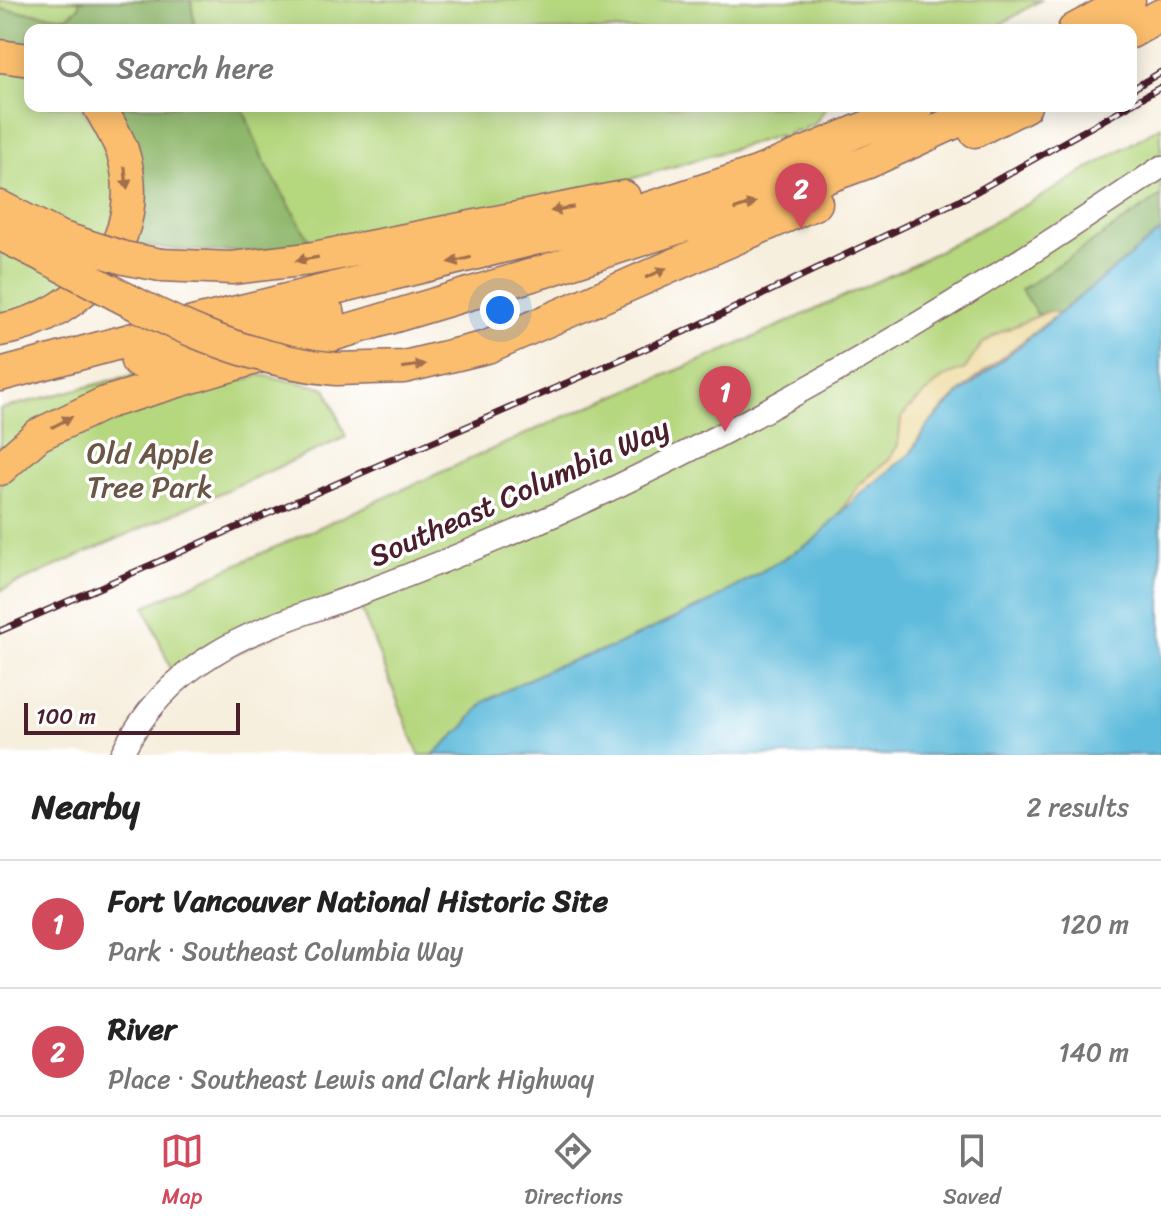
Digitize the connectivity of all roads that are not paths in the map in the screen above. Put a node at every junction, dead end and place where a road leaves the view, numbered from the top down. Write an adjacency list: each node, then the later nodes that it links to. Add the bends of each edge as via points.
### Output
1 (1129, 0): 3 (highway)
2 (1161, 15): 4 (highway)
3 (1085, 24)
4 (1137, 29)
5 (0, 56): 6 (highway)
6 (24, 59)
7 (102, 112): 18 (highway, one-way to 18, via 122,151 128,185 116,246 82,295 29,325)
8 (904, 112): 11 (highway)
9 (976, 112): 15 (highway, one-way to 9, via 820,181)
10 (1012, 112): 16 (highway, one-way to 10, bridge, via 220,344 336,369 426,364 508,340)
11 (802, 154): 16 (highway, one-way to 16, bridge, via 660,190 309,259 232,268 161,265); 17 (highway, one-way to 17, via 718,187 581,229)
12 (1161, 167): 23 (street, Southeast Columbia Way, via 987,282 726,431 558,513 215,653 166,691)
13 (0, 207): 16 (highway)
14 (0, 234): 16 (highway)
15 (617, 246): 21 (highway); 22 (highway, one-way to 15, via 38,435 105,403)
16 (52, 247)
17 (197, 322): 19 (highway, via 58,344); 20 (highway)
18 (0, 330)
19 (0, 342)
20 (0, 375)
21 (0, 398)
22 (0, 469)
23 (121, 755)

